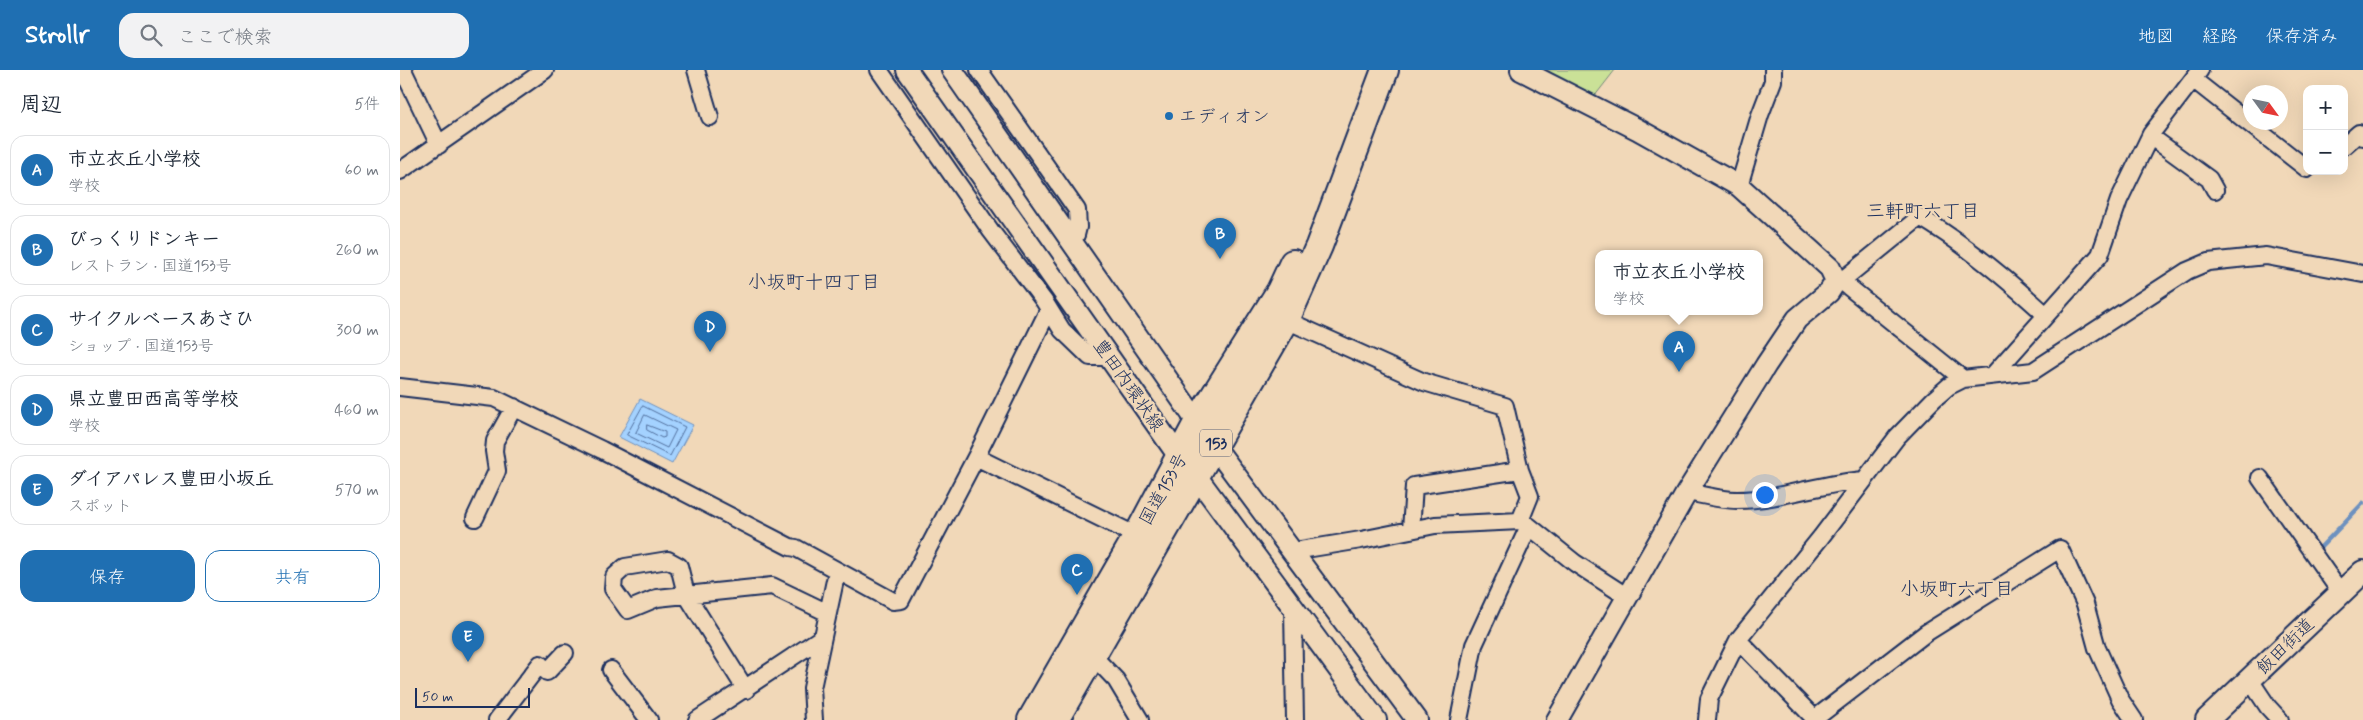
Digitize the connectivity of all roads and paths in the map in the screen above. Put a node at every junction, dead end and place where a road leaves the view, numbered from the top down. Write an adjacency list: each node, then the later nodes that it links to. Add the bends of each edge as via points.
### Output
1 (403, 70): 16 (street)
2 (545, 70): 16 (street)
3 (696, 70): 12 (street)
4 (879, 70): 25 (street)
5 (907, 70): 28 (street, 豊田内環状線)
6 (952, 70): 22 (street, 豊田内環状線)
7 (979, 70): 22 (street, via 1077,210 1078,227 1076,235)
8 (1385, 70): 17 (highway, 国道153号 / 153)
9 (1520, 70): 20 (street)
10 (1773, 70): 20 (street, via 1773,81)
11 (2197, 75): 13 (street); 18 (street)
12 (710, 117)
13 (2150, 136): 21 (street, via 2209,179); 26 (street, via 2119,200 2100,255)
14 (2363, 137): 15 (street, via 2359,133)
15 (2348, 143)
16 (439, 145): 19 (street)
17 (1352, 154): 27 (highway, 国道153号 / 153, via 1319,246); 33 (highway, 国道153号 / 153, via 1331,178 1280,290)
18 (2303, 165)
19 (400, 171)
20 (1739, 186): 24 (street, via 1830,268)
21 (2214, 190)
22 (1071, 238): 33 (street, 豊田内環状線)
23 (2363, 274): 29 (street, via 2266,256 2208,262 2187,271 2033,371)
24 (1836, 280): 26 (street, via 1846,277 1920,217 1949,234 2014,285); 30 (street); 41 (street, via 1829,292 1797,319)
25 (1049, 309): 28 (street, via 1062,330 1090,357); 35 (street)
26 (2046, 315): 29 (street)
27 (1286, 320): 34 (highway, 国道153号 / 153); 37 (street, via 1424,382 1505,406)
28 (1110, 357): 36 (street, 豊田内環状線)
29 (1992, 376): 30 (street)
30 (1963, 380): 40 (street, via 1949,386 1910,422)
31 (400, 387): 32 (street, via 494,398)
32 (514, 407): 42 (street, via 495,441 497,470); 47 (street)
33 (1197, 423): 34 (street, 豊田内環状線); 36 (highway, 国道153号 / 153)
34 (1214, 446): 38 (highway, 国道153号 / 153); 46 (street, 豊田内環状線)
35 (976, 457): 45 (street); 47 (street, via 901,600 892,601)
36 (1180, 458): 38 (street, 豊田内環状線); 45 (highway, 国道153号 / 153)
37 (1520, 470): 43 (street, via 1530,496); 44 (street, via 1414,486)
38 (1197, 477): 51 (street, 豊田内環状線); 56 (highway, 国道153号 / 153)
39 (2260, 478): 49 (street)
40 (1864, 480): 41 (street, via 1736,500); 54 (street)
41 (1687, 492): 50 (street)
42 (475, 518)
43 (1525, 523): 44 (street, via 1435,525); 50 (street); 70 (street, via 1474,645)
44 (1411, 530): 46 (street)
45 (1137, 536): 64 (highway, 国道153号 / 153)
46 (1294, 551): 69 (street, 豊田内環状線)
47 (837, 571): 52 (street)
48 (2363, 572): 49 (main road, 飯田街道)
49 (2342, 593): 58 (main road, 飯田街道)
50 (1626, 596): 71 (street)
51 (1293, 609): 67 (street); 68 (street, 豊田内環状線)
52 (828, 613): 53 (street); 59 (street, via 772,586 686,594)
53 (821, 638): 59 (street); 63 (street, via 812,688)
54 (1738, 640): 72 (street, via 1709,699); 73 (street)
55 (565, 653): 60 (street, via 547,672 540,664)
56 (1093, 656): 65 (highway, 国道153号 / 153); 66 (street, via 1116,680)
57 (611, 670): 61 (street)
58 (2250, 680): 75 (main road, 飯田街道); 76 (street)
59 (746, 690): 62 (street)
60 (497, 720)
61 (648, 720)
62 (697, 720)
63 (814, 720)
64 (1031, 720)
65 (1055, 720)
66 (1140, 720)
67 (1295, 720)
68 (1376, 720)
69 (1417, 720)
70 (1459, 720)
71 (1557, 720)
72 (1708, 720)
73 (1814, 720): 74 (street, via 1926,633 2060,549 2085,604 2097,648)
74 (2134, 720)
75 (2207, 720)
76 (2280, 720)

